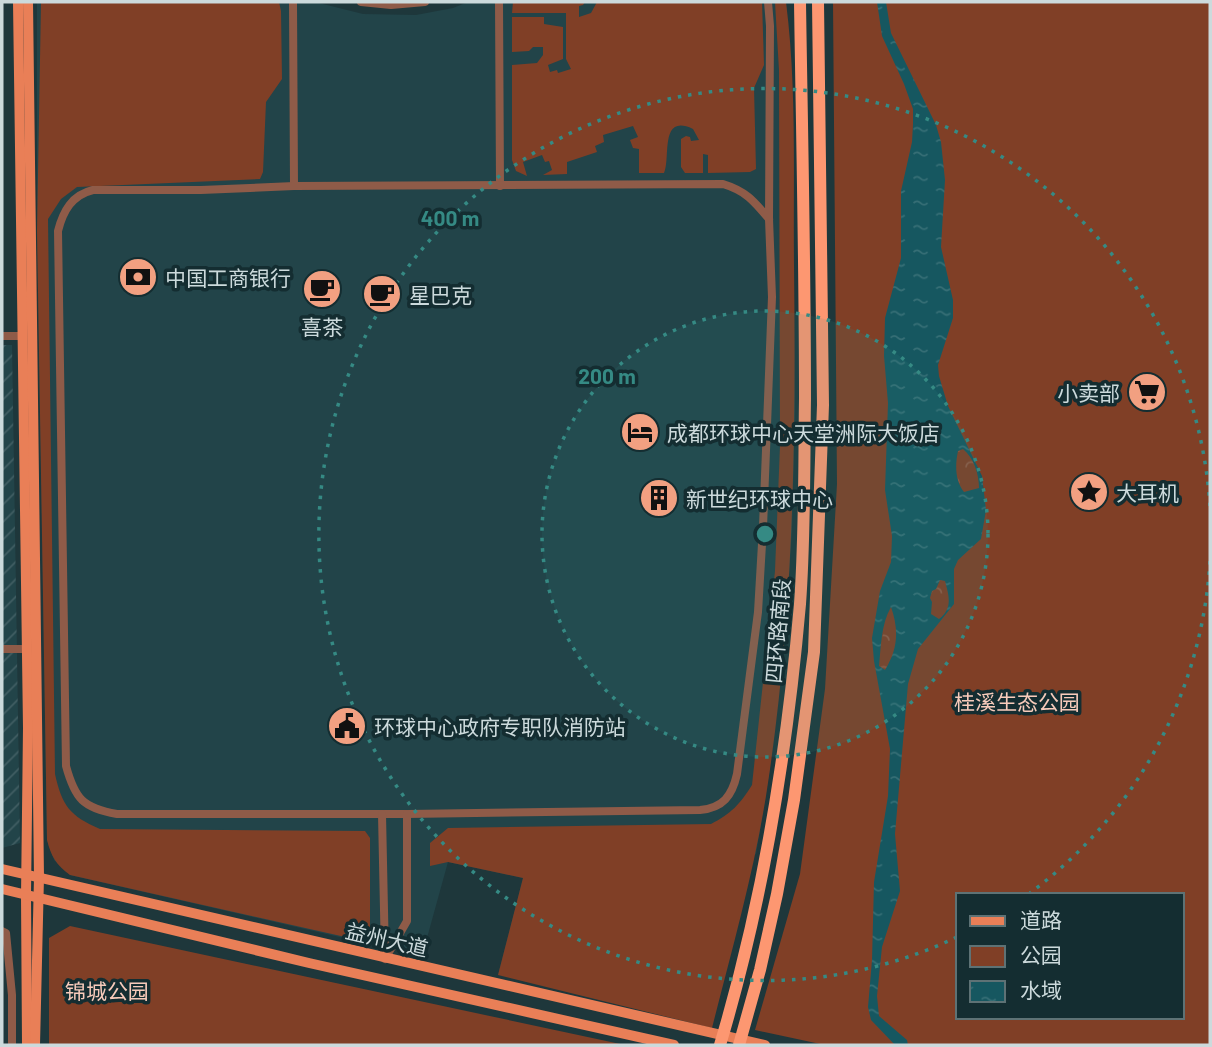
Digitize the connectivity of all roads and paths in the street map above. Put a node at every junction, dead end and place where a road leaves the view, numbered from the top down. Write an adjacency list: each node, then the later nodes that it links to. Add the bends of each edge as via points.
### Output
1 (18, 2): 14 (main road)
2 (28, 2): 21 (main road)
3 (293, 2): 10 (street)
4 (361, 2): 5 (street)
5 (425, 2)
6 (499, 2): 11 (street)
7 (768, 2): 12 (street)
8 (800, 2): 31 (highway, 四环路南段, via 805,326 800,602 771,829)
9 (818, 2): 32 (highway, 四环路南段, via 823,405 814,652 777,894)
10 (294, 186): 11 (street); 17 (street, via 93,190 72,201 61,216 66,766 82,801 117,814)
11 (500, 186): 12 (street, via 723,184 740,190)
12 (769, 219): 18 (street, via 772,297 758,612 737,774 729,797 712,809 700,810)
13 (2, 336): 14 (street)
14 (22, 337): 16 (main road)
15 (2, 649): 16 (street)
16 (27, 649): 20 (main road)
17 (382, 814): 18 (street); 26 (street)
18 (407, 814): 26 (street, via 407,921)
19 (2, 869): 20 (main road, 益州大道)
20 (26, 874): 21 (main road, 益州大道); 23 (main road)
21 (39, 877): 24 (main road); 26 (main road, 益州大道)
22 (2, 889): 23 (main road, 益州大道)
23 (26, 896): 24 (main road, 益州大道); 28 (main road)
24 (39, 899): 29 (main road); 30 (main road, 益州大道)
25 (2, 931): 27 (street, via 6,933 12,995)
26 (385, 959): 33 (main road, 益州大道)
27 (12, 1045)
28 (27, 1045)
29 (35, 1045)
30 (674, 1045)
31 (720, 1045)
32 (738, 1045)
33 (765, 1045)

